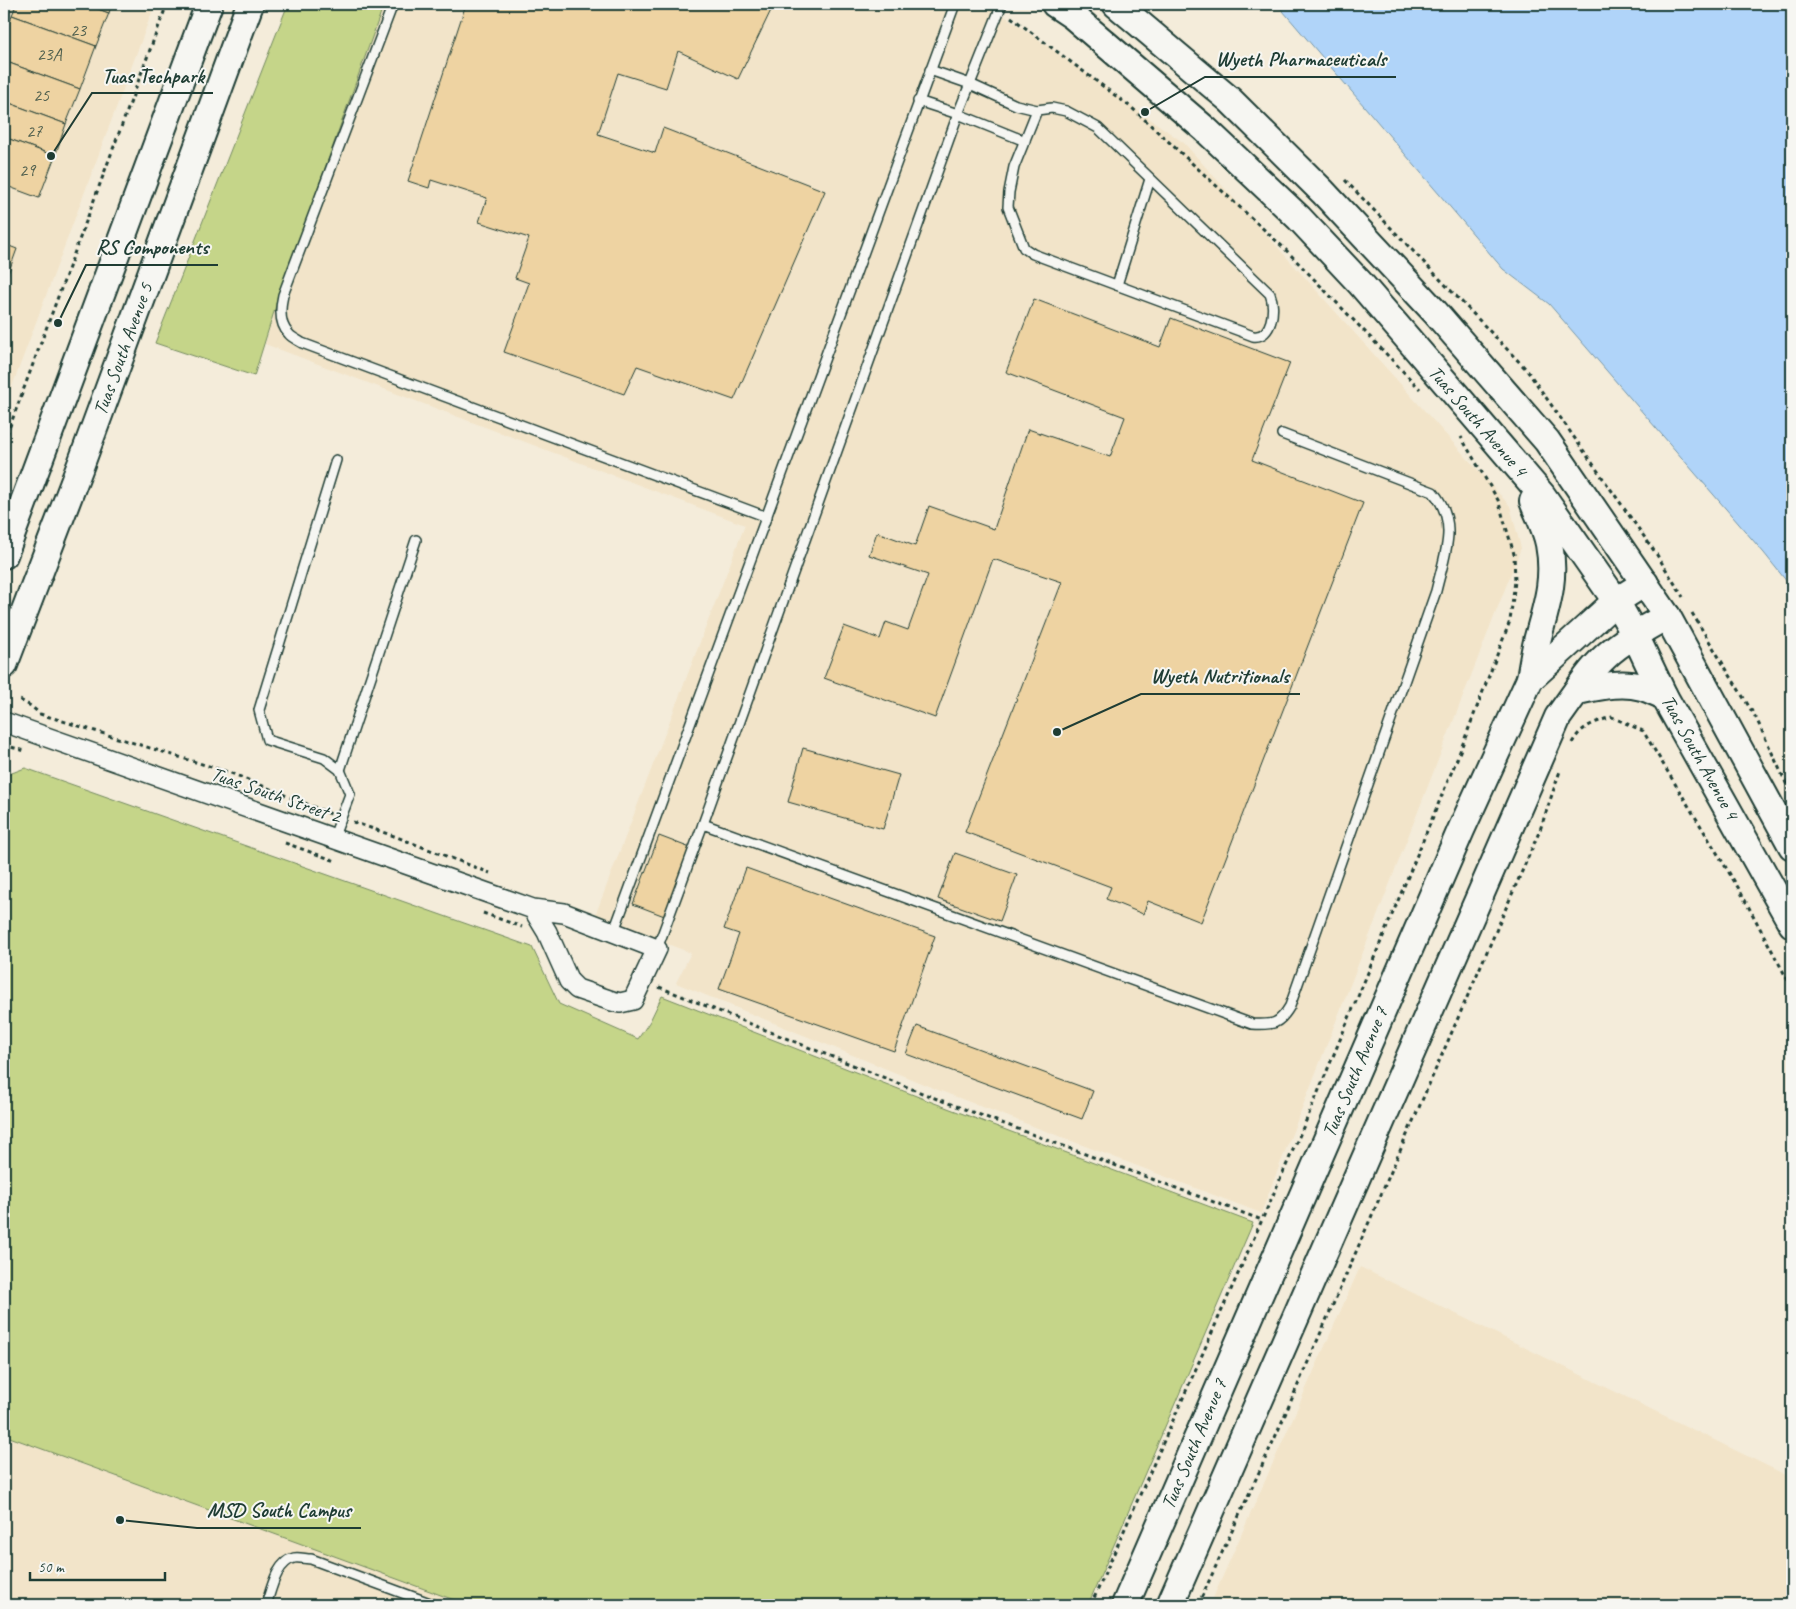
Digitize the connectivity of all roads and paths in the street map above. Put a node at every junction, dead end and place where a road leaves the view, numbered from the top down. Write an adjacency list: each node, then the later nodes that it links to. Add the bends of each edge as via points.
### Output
1 (167, 4): 20 (path)
2 (209, 4): 25 (street, Tuas South Avenue 5)
3 (250, 4): 30 (street, Tuas South Avenue 5)
4 (393, 4): 23 (lane, via 283,295 280,308 289,334 302,343)
5 (955, 4): 9 (lane)
6 (1055, 4): 22 (street, Tuas South Avenue 4, via 1206,130 1299,218 1360,282)
7 (1116, 4): 26 (street, Tuas South Avenue 4, via 1230,100 1323,192 1435,312 1547,441)
8 (1001, 6): 10 (lane); 17 (path, via 1132,108 1284,248)
9 (930, 70): 10 (lane); 11 (lane)
10 (970, 84): 12 (lane, via 1016,105); 13 (lane)
11 (918, 101): 13 (lane); 23 (lane)
12 (1037, 110): 14 (lane); 15 (lane, via 1066,110 1098,128)
13 (958, 114): 14 (lane); 40 (lane)
14 (1025, 141): 16 (lane, via 1008,192 1008,207 1024,248)
15 (1150, 179): 16 (lane); 16 (lane, via 1270,294 1274,303 1273,314 1266,333 1258,337)
16 (1117, 286)
17 (1420, 390)
18 (1459, 433): 55 (path, via 1498,500 1514,554 1515,580 1510,622 1454,768)
19 (1282, 434): 40 (lane, via 1433,492 1442,503 1447,518 1448,537 1432,601 1290,1006 1282,1019 1272,1025 1252,1024)
20 (4, 442)
21 (336, 460): 39 (lane, via 259,710 267,740 324,758)
22 (1522, 472): 27 (street, Tuas South Avenue 4, via 1542,495); 31 (street, via 1549,541 1552,562 1552,584)
23 (767, 517): 48 (lane)
24 (416, 540): 39 (lane)
25 (4, 555)
26 (1645, 583): 27 (street, Tuas South Avenue 7); 28 (street, Tuas South Avenue 4)
27 (1616, 601): 29 (street, Tuas South Avenue 4); 31 (street, Tuas South Avenue 7)
28 (1667, 616): 29 (street, Tuas South Avenue 7); 43 (street, Tuas South Avenue 4)
29 (1635, 635): 32 (street, Tuas South Avenue 7, via 1606,656); 33 (street, Tuas South Avenue 4)
30 (4, 665)
31 (1530, 679): 59 (street, Tuas South Avenue 7, via 1453,848)
32 (1577, 691): 33 (street, via 1631,685); 60 (street, Tuas South Avenue 7, via 1558,717)
33 (1664, 696): 47 (street, Tuas South Avenue 4)
34 (4, 722): 41 (street, Tuas South Street 2)
35 (4, 745): 37 (path)
36 (1569, 749): 53 (path, via 1577,735 1591,723 1612,717 1643,731 1739,889)
37 (31, 753)
38 (1562, 765): 61 (path, via 1540,830 1277,1433)
39 (340, 770): 41 (lane, via 350,794)
40 (703, 824): 50 (lane)
41 (333, 839): 45 (street, Tuas South Street 2)
42 (277, 840): 44 (path)
43 (1792, 846)
44 (342, 863)
45 (533, 909): 48 (street, Tuas South Street 2, via 564,913); 50 (street, via 569,981 577,989 612,1001 633,1000)
46 (478, 911): 49 (path, via 522,927)
47 (1792, 924)
48 (614, 931): 50 (street, Tuas South Street 2)
49 (529, 933)
50 (656, 949)
51 (663, 978): 52 (path)
52 (659, 987): 54 (path); 55 (path, via 932,1097)
53 (1792, 988)
54 (655, 995)
55 (1262, 1220): 58 (path)
56 (266, 1605): 57 (lane, via 279,1570 294,1558 311,1560)
57 (435, 1605)
58 (1091, 1605)
59 (1125, 1605)
60 (1170, 1605)
61 (1198, 1605)

